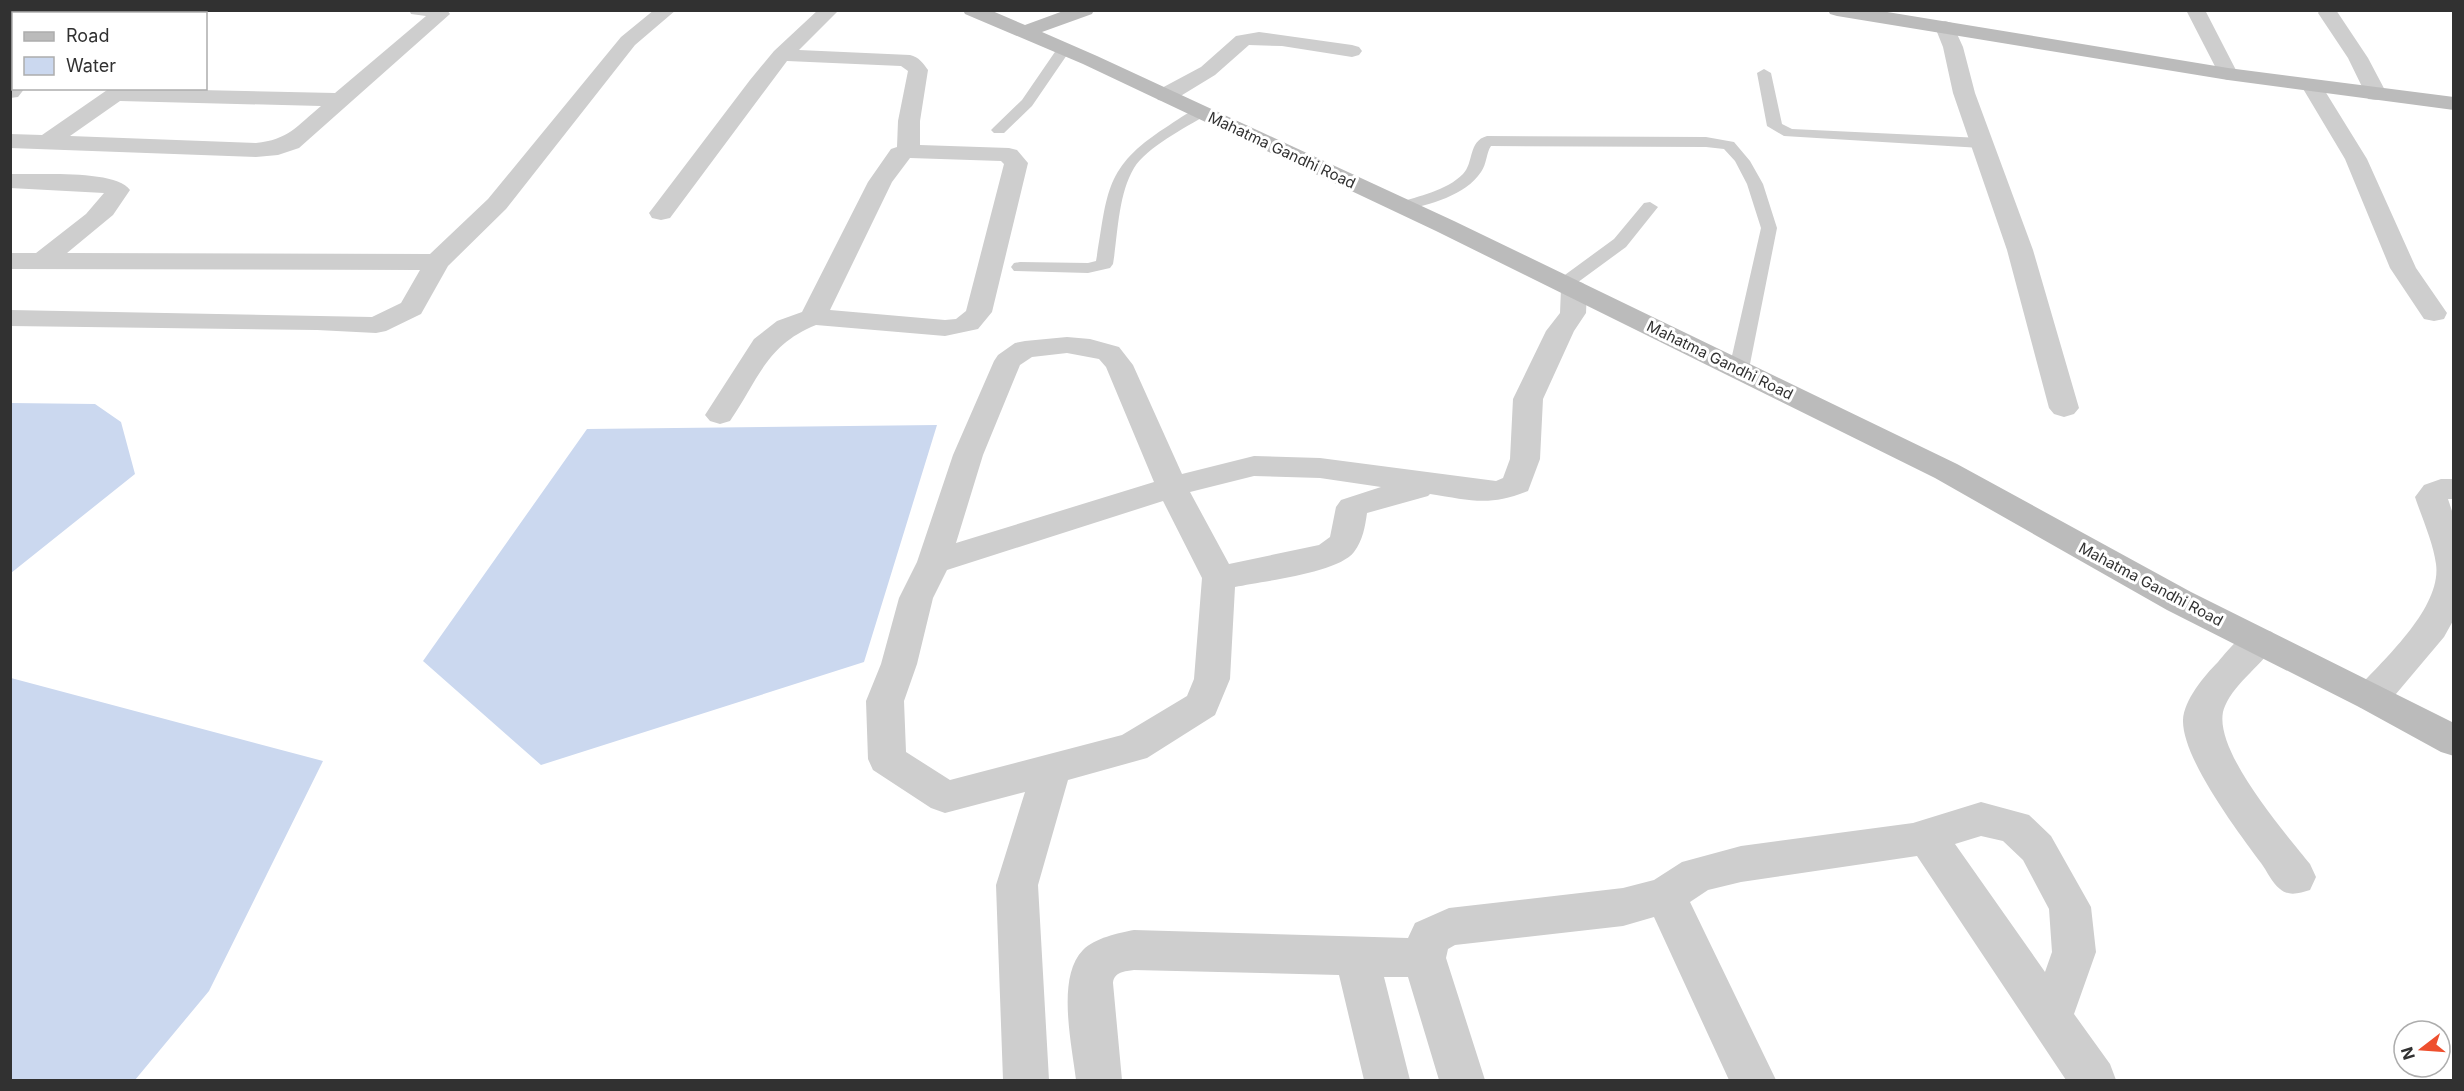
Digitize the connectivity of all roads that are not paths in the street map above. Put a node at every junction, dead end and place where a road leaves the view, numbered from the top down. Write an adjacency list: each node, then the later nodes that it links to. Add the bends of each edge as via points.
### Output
1 (418, 10): 20 (street, via 440,14)
2 (667, 10): 34 (street, via 628,41 497,204)
3 (830, 10): 13 (street)
4 (972, 10): 10 (main road, Mahatma Gandhi Road)
5 (1085, 10): 10 (main road)
6 (1837, 10): 9 (main road)
7 (2194, 10): 15 (street)
8 (2328, 14): 18 (street, via 2358,58)
9 (1951, 22): 15 (main road); 26 (street)
10 (1025, 32): 11 (main road, Mahatma Gandhi Road)
11 (1064, 49): 19 (main road, Mahatma Gandhi Road); 23 (lane, via 1034,94)
12 (1352, 51): 19 (street, via 1282,40 1244,40 1208,71)
13 (781, 55): 27 (street, via 885,58 915,64 918,69); 31 (street)
14 (1764, 74): 26 (lane, via 1775,126 1789,133)
15 (2228, 74): 16 (main road)
16 (2313, 87): 18 (main road); 37 (street, via 2356,159 2403,268)
17 (121, 92): 20 (street); 25 (street)
18 (2376, 94): 21 (main road)
19 (1166, 95): 22 (main road, Mahatma Gandhi Road)
20 (342, 100): 25 (street, via 291,143 278,148)
21 (2454, 104)
22 (1201, 111): 29 (main road, Mahatma Gandhi Road); 35 (lane, via 1159,138 1127,166 1104,264 1088,268)
23 (999, 130)
24 (10, 141): 25 (street)
25 (47, 142)
26 (1981, 143): 41 (street, via 2020,250)
27 (908, 151): 38 (street, via 899,154 880,182); 38 (street, via 1010,155 1016,163 979,312 973,322 945,328)
28 (10, 181): 33 (street, via 103,184 118,190 99,214)
29 (1403, 206): 36 (main road, Mahatma Gandhi Road); 40 (lane, via 1466,180 1477,166 1479,151 1487,141 1706,142 1729,146 1742,161 1767,215 1769,228)
30 (1650, 207): 36 (lane, via 1620,243)
31 (661, 213)
32 (10, 261): 33 (street)
33 (42, 261): 34 (street)
34 (437, 262): 39 (street, via 412,308 375,325)
35 (1020, 267)
36 (1569, 286): 40 (main road, Mahatma Gandhi Road); 43 (street, via 1573,313 1560,331 1528,399 1525,459 1517,484 1499,491)
37 (2434, 313)
38 (813, 317): 42 (street, via 787,327 764,345)
39 (10, 318)
40 (1738, 369): 48 (main road, Mahatma Gandhi Road, via 1946,471 2179,601)
41 (2064, 408)
42 (720, 415)
43 (1434, 484): 44 (street, via 1284,465 1254,466); 47 (street, via 1352,507 1350,530 1336,553)
44 (1172, 487): 46 (street); 46 (street, via 1119,365 1109,353 1067,345 1025,349 1008,361 990,401 968,455); 47 (street)
45 (2454, 489): 49 (street, via 2440,489 2431,497 2452,565 2445,602 2432,627)
46 (934, 562): 51 (street, via 916,598 885,701 887,759 945,797)
47 (1219, 578): 51 (street, via 1212,679 1202,705 1133,747)
48 (2259, 641): 49 (main road, Mahatma Gandhi Road); 53 (street, via 2210,697 2200,720 2205,739 2228,784)
49 (2372, 697): 50 (main road, Mahatma Gandhi Road)
50 (2454, 741)
51 (1052, 769): 58 (street, via 1017,885)
52 (1927, 837): 54 (street, via 1740,864 1697,875); 57 (street); 57 (street, via 1981,819 2015,826 2037,848 2070,907 2074,952)
53 (2295, 877)
54 (1665, 896): 56 (street, via 1623,907 1449,927 1430,937); 62 (street)
55 (1357, 957): 56 (street); 59 (street, via 1134,950 1105,958 1092,973 1091,993); 60 (street)
56 (1424, 958): 61 (street)
57 (2050, 1018): 63 (street)
58 (1026, 1080)
59 (1099, 1080)
60 (1387, 1080)
61 (1462, 1080)
62 (1753, 1080)
63 (2093, 1080)

